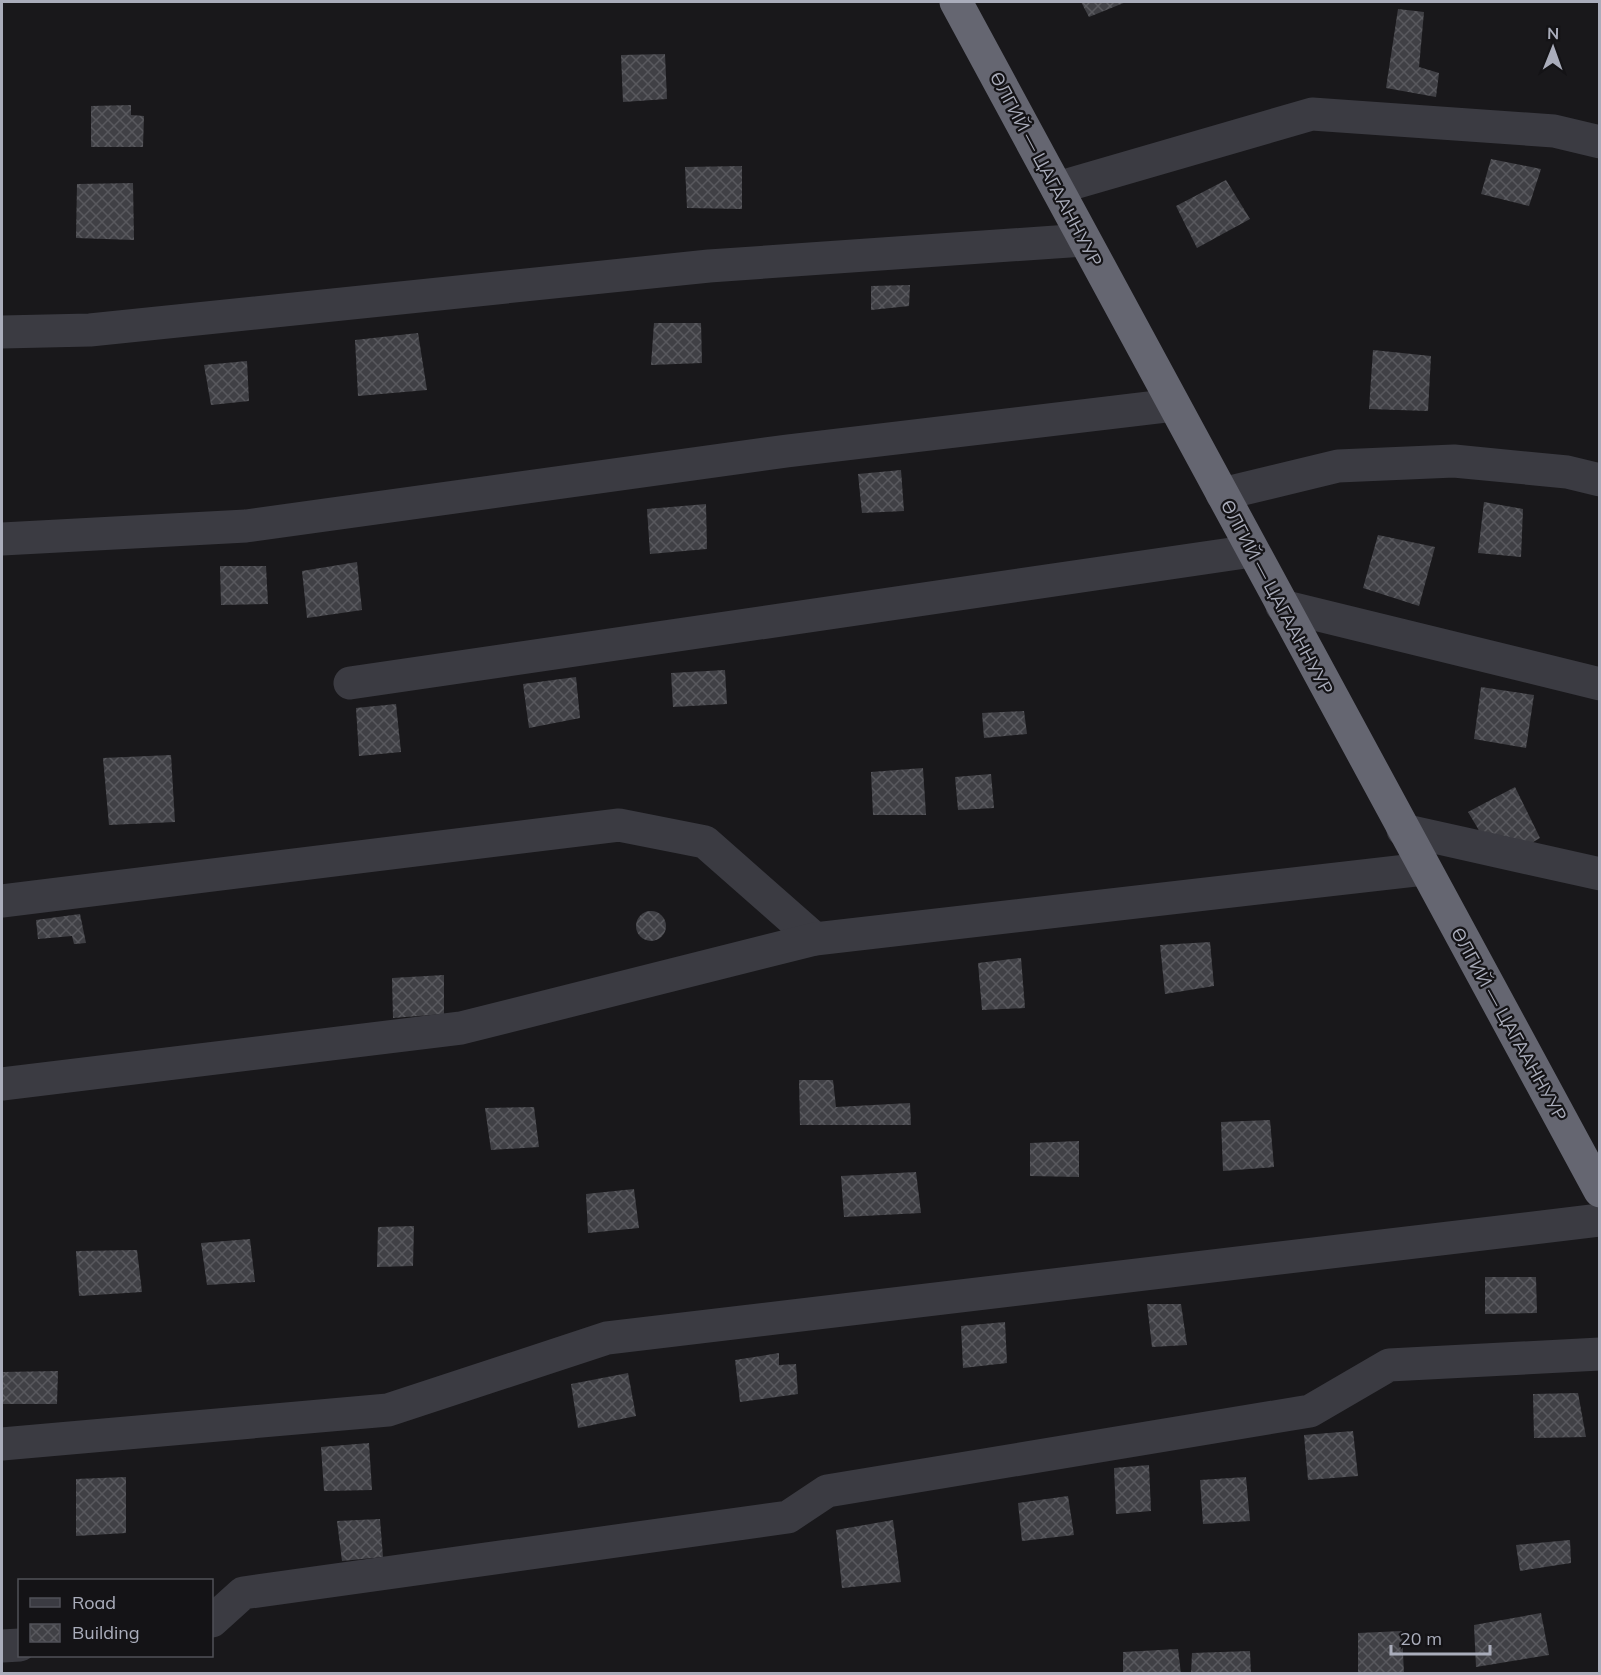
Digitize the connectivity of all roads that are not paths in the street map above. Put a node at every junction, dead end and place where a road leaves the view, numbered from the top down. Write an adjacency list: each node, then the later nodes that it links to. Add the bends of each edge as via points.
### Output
1 (956, 2): 3 (highway, ӨЛГИЙ — ЦАГААННУУР)
2 (1599, 142): 3 (street, via 1554,131 1312,114)
3 (1057, 188): 4 (highway, ӨЛГИЙ — ЦАГААННУУР)
4 (1084, 240): 5 (street, via 709,266 90,330); 6 (highway, ӨЛГИЙ — ЦАГААННУУР)
5 (2, 332)
6 (1174, 405): 8 (highway, ӨЛГИЙ — ЦАГААННУУР); 9 (street, via 787,451 246,526)
7 (1599, 480): 8 (street, via 1567,472 1454,461 1338,466)
8 (1222, 494): 10 (highway, ӨЛГИЙ — ЦАГААННУУР)
9 (2, 539)
10 (1252, 550): 11 (highway, ӨЛГИЙ — ЦАГААННУУР); 12 (street)
11 (1282, 606): 13 (street); 14 (highway, ӨЛГИЙ — ЦАГААННУУР)
12 (350, 683)
13 (1599, 684)
14 (1403, 830): 15 (highway, ӨЛГИЙ — ЦАГААННУУР); 16 (street)
15 (1424, 869): 18 (street); 20 (highway, ӨЛГИЙ — ЦАГААННУУР)
16 (1599, 874)
17 (2, 901): 18 (street, via 620,825 705,842)
18 (815, 939): 19 (street, via 461,1028)
19 (2, 1084)
20 (1599, 1191)
21 (1599, 1220): 23 (street, via 607,1338 388,1410)
22 (1599, 1354): 24 (street, via 1389,1365 1310,1410 827,1491 788,1517 243,1593)
23 (2, 1444)
24 (213, 1620)
25 (18, 1645): 26 (street)
26 (2, 1646)

